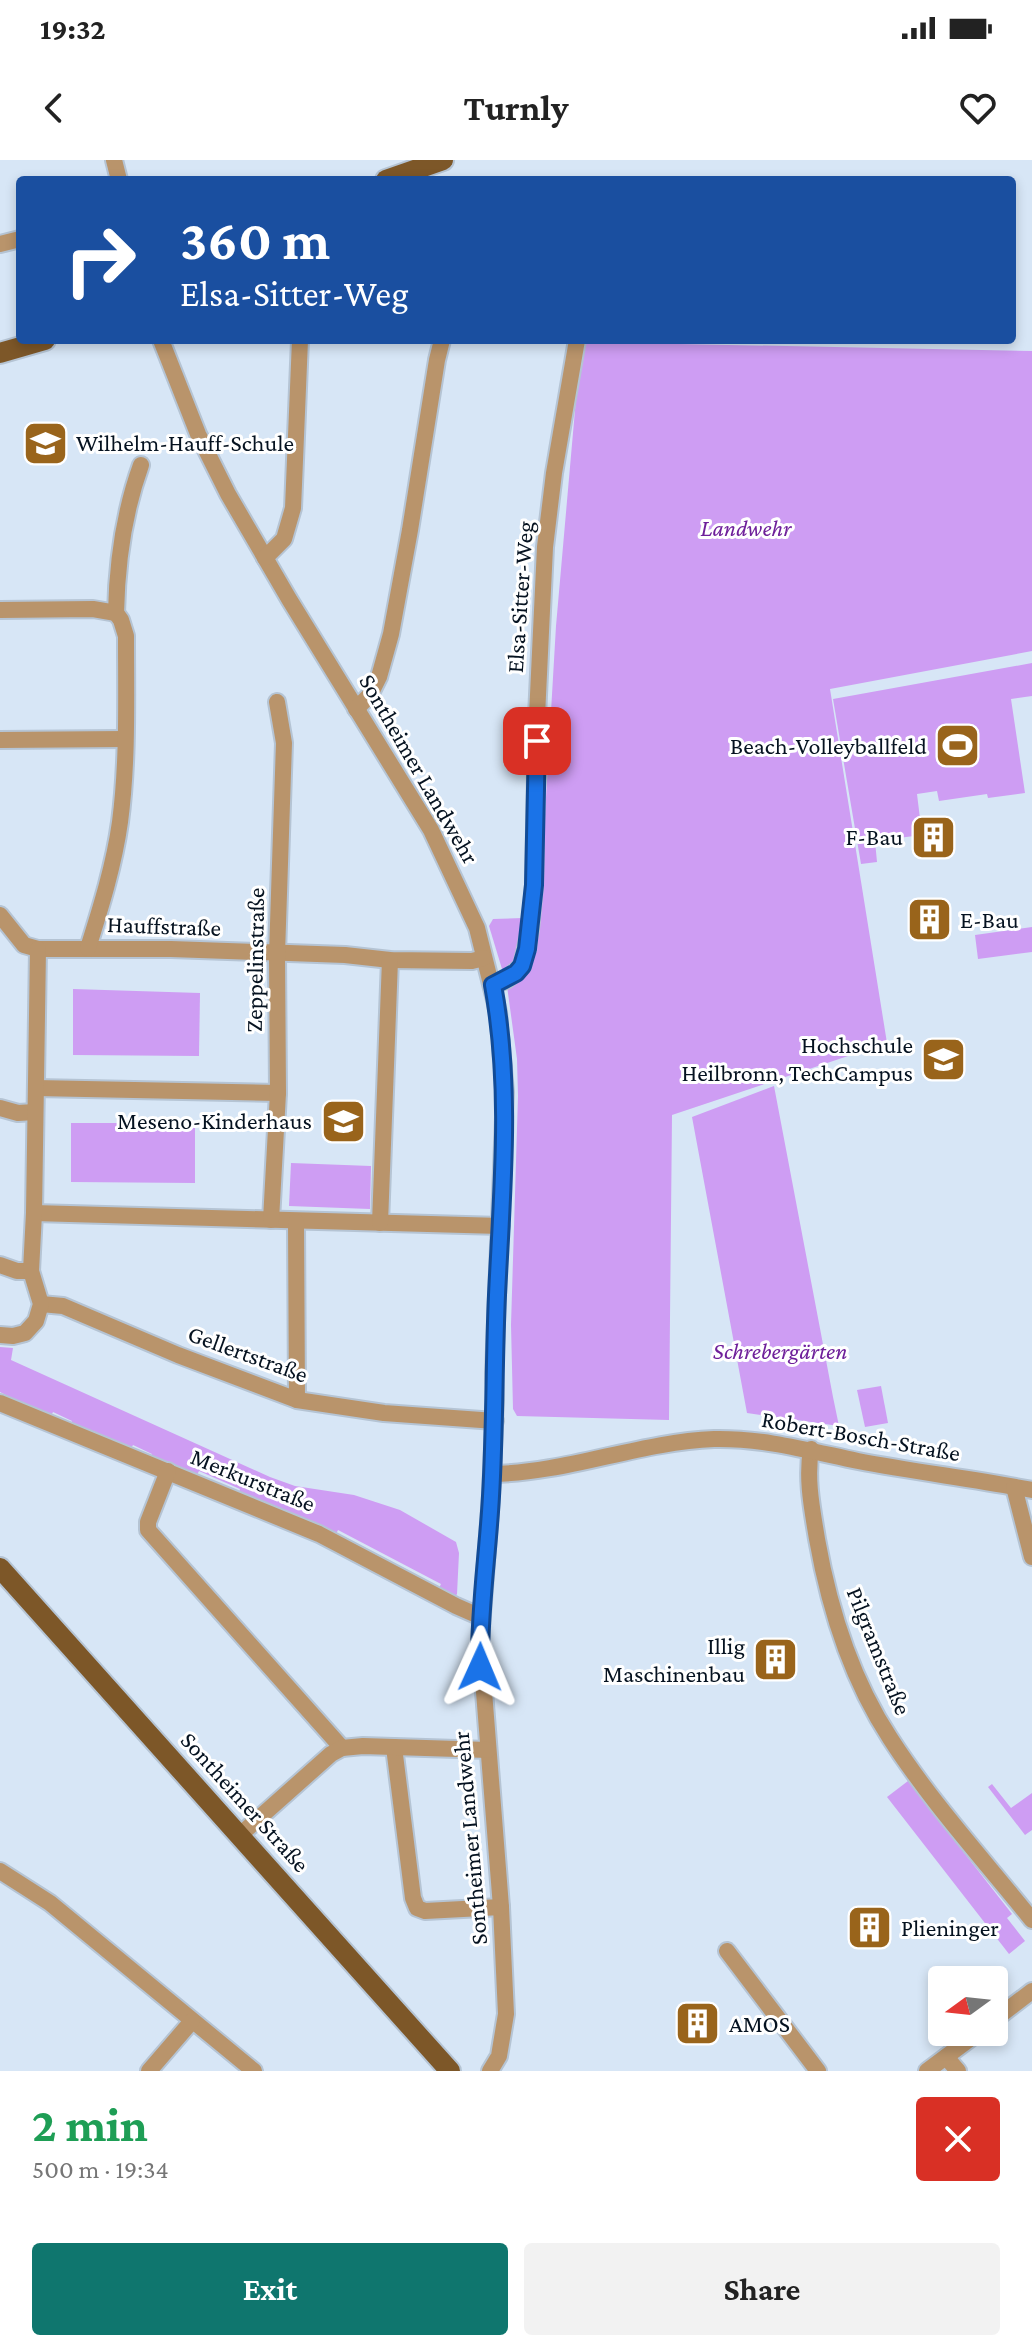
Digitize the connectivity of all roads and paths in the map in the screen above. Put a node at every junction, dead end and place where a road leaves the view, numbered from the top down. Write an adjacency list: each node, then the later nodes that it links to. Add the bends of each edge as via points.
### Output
1 (443, 160): 2 (main road)
2 (397, 176)
3 (31, 344): 8 (main road)
4 (163, 344): 10 (street, Sontheimer Landwehr, via 198,434)
5 (300, 344): 10 (street, via 293,508 284,539)
6 (441, 344): 14 (street, via 391,634 379,677)
7 (576, 344): 23 (street, Elsa-Sitter-Weg, via 545,547 528,940 522,966)
8 (0, 353)
9 (141, 465): 12 (street, via 121,546)
10 (265, 558): 14 (street, Sontheimer Landwehr)
11 (0, 610): 12 (street)
12 (116, 613): 15 (street, via 126,636)
13 (277, 702): 20 (street, Zeppelinstraße, via 284,732)
14 (356, 709): 21 (street, Sontheimer Landwehr, via 440,846 473,919)
15 (124, 739): 16 (street); 18 (street, via 120,824)
16 (0, 740)
17 (0, 915): 19 (street, via 24,945)
18 (88, 948): 19 (street, Hauffstraße); 20 (street, Hauffstraße)
19 (38, 949): 24 (street)
20 (277, 954): 22 (street, Hauffstraße); 25 (street, Zeppelinstraße)
21 (484, 958): 22 (street, Hauffstraße); 23 (street, Sontheimer Landwehr)
22 (390, 960): 31 (street)
23 (493, 985): 32 (street, Sontheimer Landwehr, via 505,1092)
24 (36, 1088): 25 (street); 27 (street)
25 (278, 1093): 29 (street, Zeppelinstraße)
26 (0, 1108): 27 (street)
27 (35, 1112): 28 (street)
28 (34, 1213): 29 (street); 34 (street)
29 (271, 1220): 30 (street)
30 (296, 1222): 31 (street); 37 (street)
31 (380, 1223): 32 (street)
32 (501, 1226): 39 (street, Sontheimer Landwehr)
33 (0, 1265): 34 (street)
34 (31, 1271): 35 (street)
35 (41, 1304): 36 (street, via 25,1333); 37 (street, Gellertstraße, via 63,1306)
36 (0, 1335)
37 (297, 1400): 39 (street, Gellertstraße)
38 (0, 1403): 41 (street, Merkurstraße)
39 (495, 1421): 42 (street, Sontheimer Landwehr)
40 (811, 1449): 42 (street, Robert-Bosch-Straße, via 751,1440 683,1441); 43 (street, Robert-Bosch-Straße); 54 (street, Pilgramstraße, via 808,1483 821,1559 862,1684 904,1758)
41 (168, 1471): 47 (street, Merkurstraße, via 319,1534); 49 (street, via 148,1530)
42 (492, 1474): 47 (street, Sontheimer Landwehr)
43 (1014, 1487): 44 (street, Robert-Bosch-Straße); 45 (street)
44 (1032, 1490)
45 (1032, 1557)
46 (0, 1568): 51 (main road, Sontheimer Straße)
47 (481, 1617): 50 (street, Sontheimer Landwehr)
48 (394, 1747): 49 (street); 50 (street); 53 (street, via 417,1908)
49 (342, 1748): 51 (street)
50 (488, 1750): 53 (street, Sontheimer Landwehr)
51 (240, 1835): 63 (main road, Sontheimer Straße)
52 (0, 1871): 58 (street, via 50,1903)
53 (501, 1907): 64 (street, Sontheimer Landwehr, via 506,2014 499,2056)
54 (1032, 1920)
55 (727, 1951): 65 (street)
56 (1032, 1991): 57 (street)
57 (1008, 2009)
58 (192, 2021): 61 (street); 62 (street)
59 (961, 2046): 60 (street)
60 (946, 2057): 66 (street); 67 (street)
61 (149, 2071)
62 (254, 2071)
63 (450, 2071)
64 (490, 2071)
65 (818, 2071)
66 (927, 2071)
67 (958, 2071)

